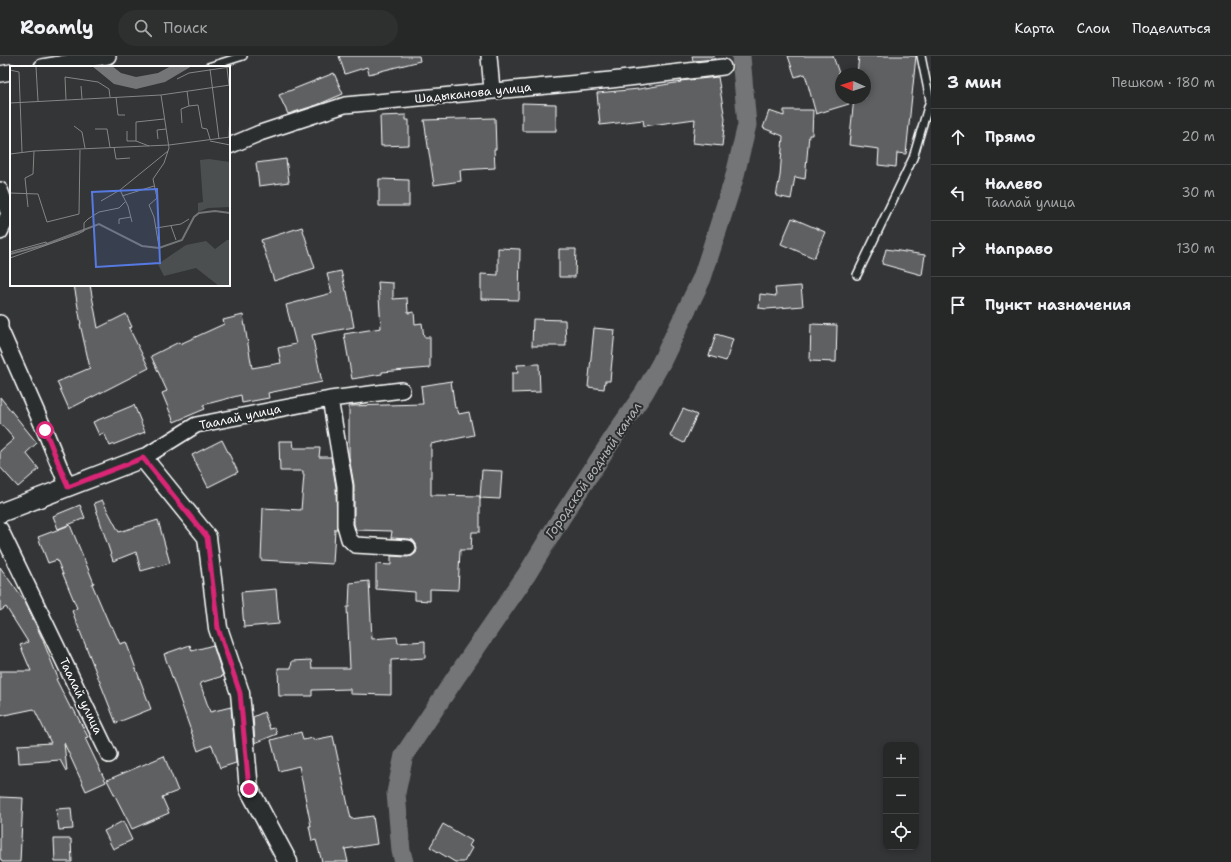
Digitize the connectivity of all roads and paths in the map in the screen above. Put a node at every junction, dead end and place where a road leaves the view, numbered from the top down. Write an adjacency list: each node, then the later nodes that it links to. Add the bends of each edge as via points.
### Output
1 (108, 56): 5 (street); 6 (street)
2 (243, 56): 7 (lane)
3 (489, 56): 11 (street)
4 (921, 56): 15 (lane, via 930,100 913,158)
5 (48, 66)
6 (113, 66)
7 (211, 66)
8 (723, 67): 11 (street, Шадыканова улица)
9 (10, 72): 10 (street)
10 (0, 74)
11 (492, 90): 12 (street, Шадыканова улица, via 344,105)
12 (230, 146)
13 (0, 190): 14 (street, via 9,214)
14 (0, 232)
15 (857, 275)
16 (0, 323): 20 (street, via 0,329)
17 (402, 390): 18 (street, Таалай улица)
18 (330, 399): 19 (street, Таалай улица, via 196,425); 23 (street, via 345,486 345,525 349,539 355,545)
19 (143, 458): 20 (street, Таалай улица); 25 (street, via 207,537 218,628 240,693 249,789)
20 (68, 487): 21 (street, Таалай улица)
21 (0, 513)
22 (0, 529): 24 (street, Таалай улица)
23 (408, 548)
24 (109, 755)
25 (288, 862)

